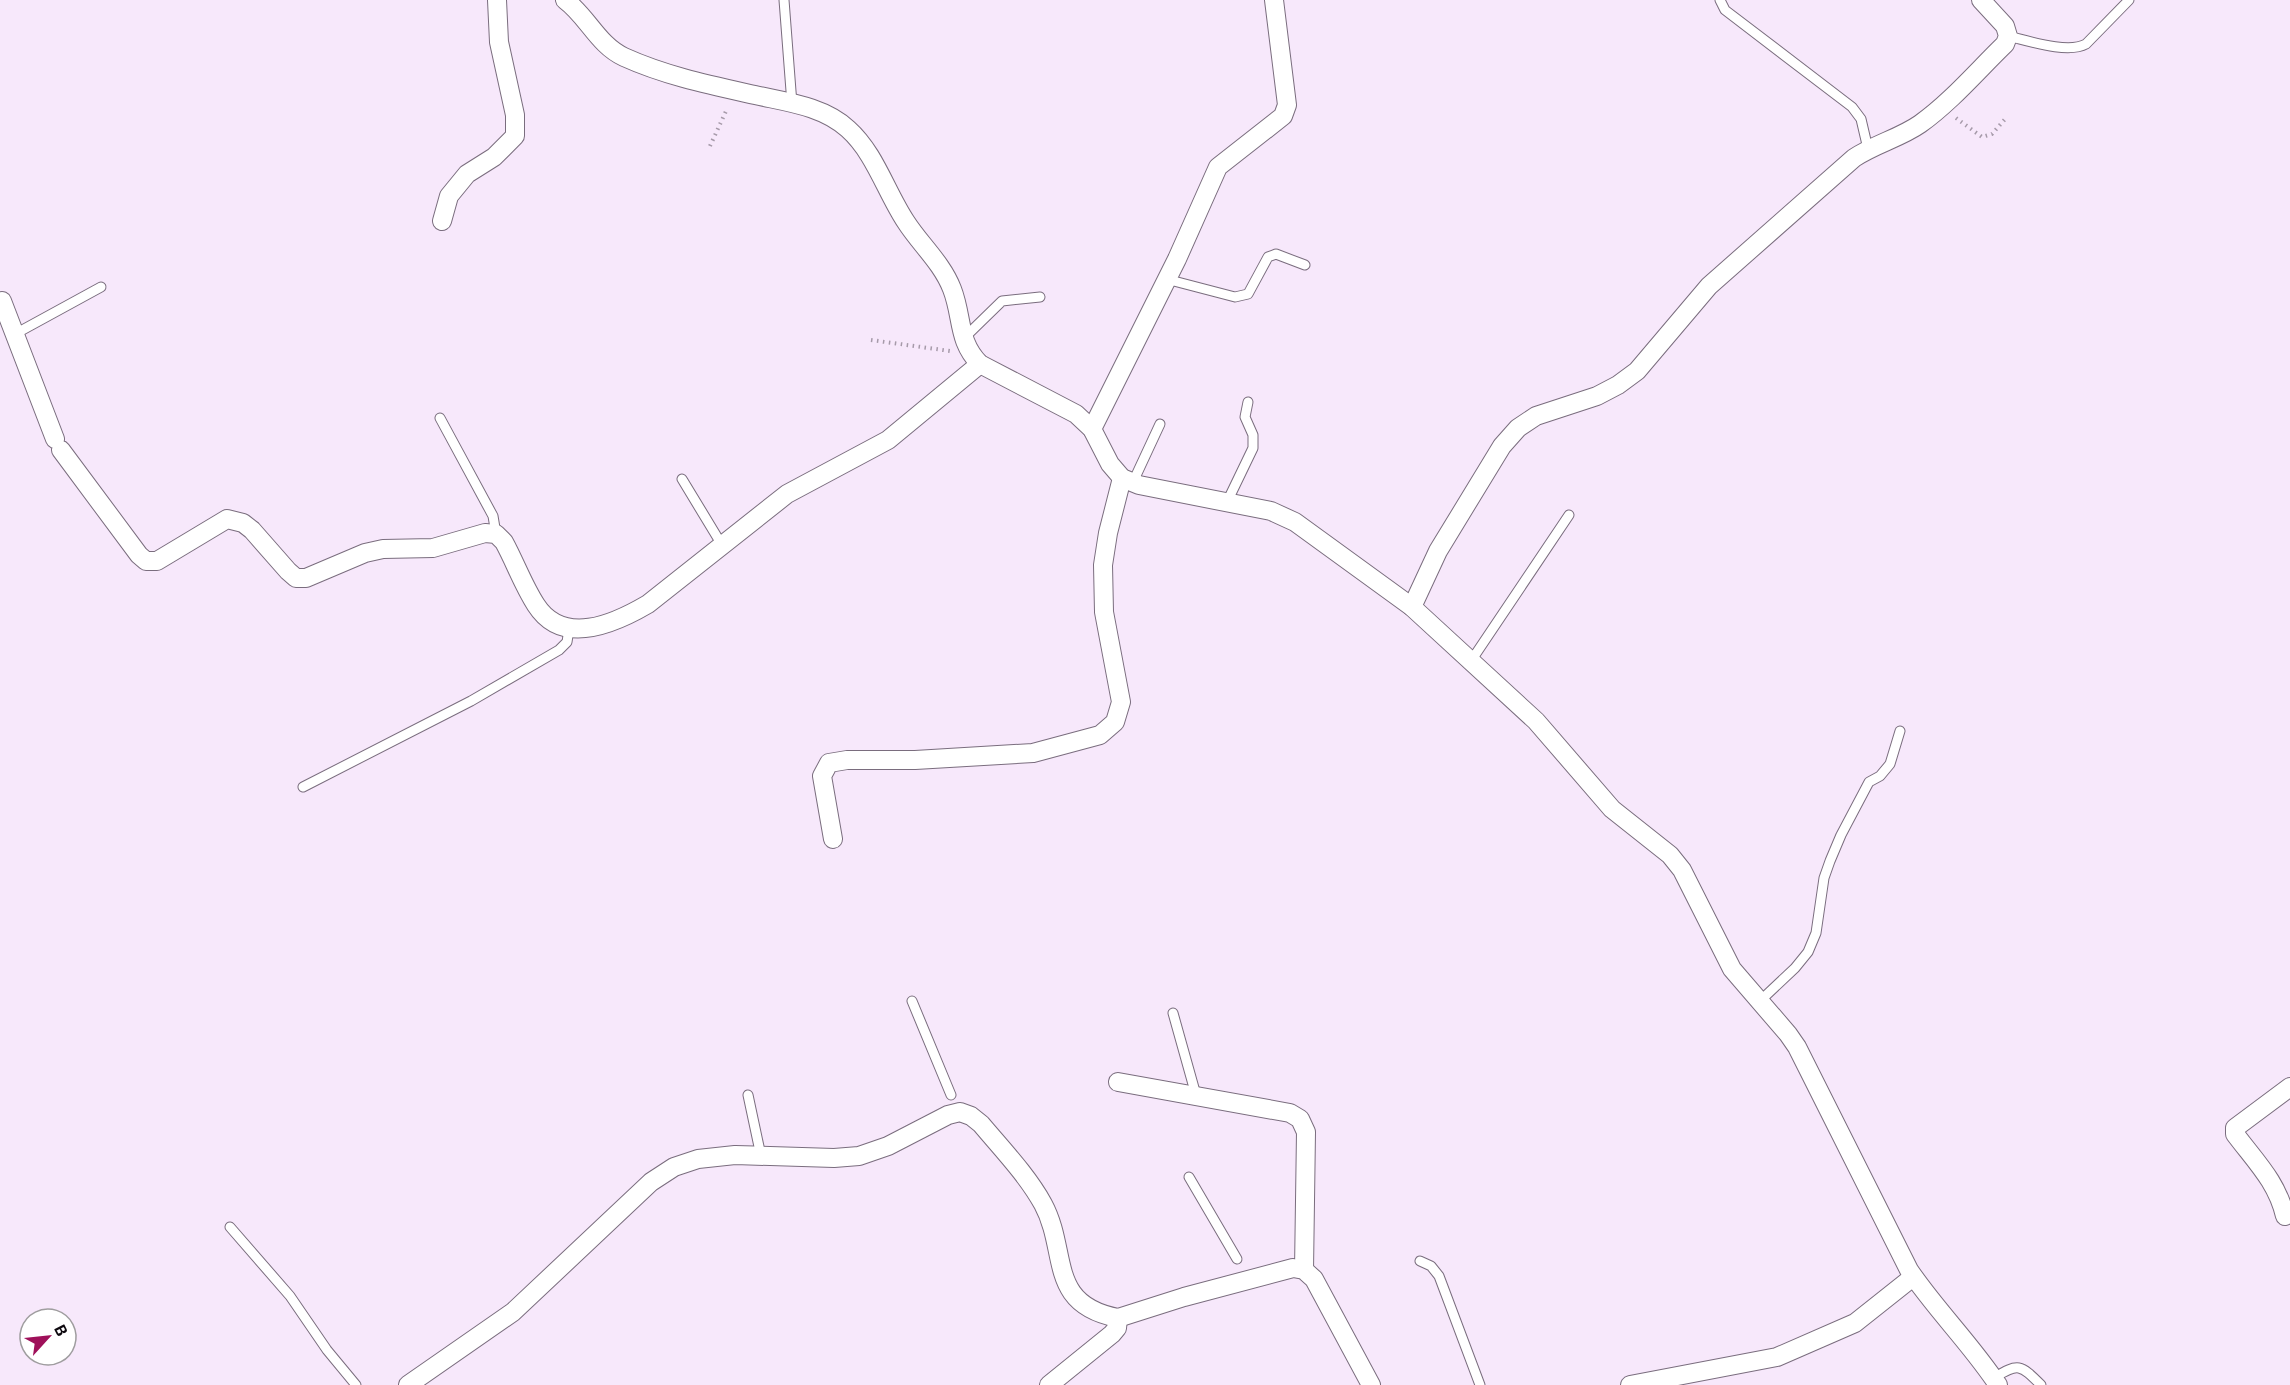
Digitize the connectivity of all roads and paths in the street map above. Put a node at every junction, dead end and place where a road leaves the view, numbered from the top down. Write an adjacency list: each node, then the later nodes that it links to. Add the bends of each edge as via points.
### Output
1 (497, 0): 15 (street, via 499,42 515,115 515,136 494,157 467,174 449,196)
2 (566, 0): 9 (street, via 621,56 668,75)
3 (784, 0): 10 (lane)
4 (1274, 0): 17 (street, via 1287,105 1283,116 1218,167)
5 (1720, 0): 14 (lane, via 1725,10 1852,107 1861,119)
6 (1981, 0): 8 (street, via 2005,26)
7 (2129, 0): 8 (lane, via 2080,48)
8 (2008, 36): 11 (street, via 2005,44)
9 (735, 90): 10 (street); 13 (path)
10 (792, 104): 23 (street, via 826,114 848,128 864,146 907,224 943,271)
11 (1940, 107): 12 (path, via 1982,137 1992,134); 14 (street, via 1911,130)
12 (2006, 118)
13 (710, 146)
14 (1868, 149): 34 (street, via 1709,286 1637,371 1597,396 1536,416 1518,428 1502,446 1450,532)
15 (442, 221)
16 (1305, 265): 17 (lane, via 1276,254 1268,257 1248,294 1234,297)
17 (1166, 279): 27 (street)
18 (101, 287): 21 (lane)
19 (1040, 297): 23 (lane, via 1002,301)
20 (2, 301): 21 (street)
21 (15, 334): 32 (street, via 58,445 146,561 157,561 227,519 252,530 296,578 306,578 383,549 433,548 485,533)
22 (871, 340): 23 (path)
23 (971, 352): 27 (street, via 1076,414); 33 (street, via 888,440 787,494)
24 (1248, 402): 30 (lane, via 1245,417 1253,435 1253,448)
25 (440, 418): 32 (lane, via 493,516)
26 (1160, 424): 29 (lane)
27 (1092, 429): 29 (street, via 1110,465)
28 (682, 479): 33 (lane)
29 (1127, 480): 30 (street); 39 (street, via 1108,533 1103,565 1104,612 1121,702 1115,722 1100,735 1033,753 847,760 829,764 822,776)
30 (1227, 502): 34 (street, via 1271,511 1295,522)
31 (1569, 515): 36 (lane)
32 (496, 534): 35 (street, via 504,542 536,605 548,619)
33 (722, 545): 35 (street, via 630,615 591,628)
34 (1412, 606): 36 (street)
35 (569, 629): 38 (lane, via 567,642 559,650 471,701)
36 (1471, 661): 41 (street, via 1536,721 1612,809 1682,870 1732,969)
37 (1900, 731): 41 (lane, via 1890,764 1869,782 1833,852 1824,878 1816,933 1808,952)
38 (303, 787)
39 (833, 839)
40 (912, 1001): 47 (lane)
41 (1761, 1001): 55 (street, via 1797,1047)
42 (1173, 1012): 46 (lane)
43 (1118, 1082): 46 (street)
44 (2290, 1088): 50 (street, via 2235,1128 2235,1134 2273,1183)
45 (748, 1095): 48 (lane)
46 (1196, 1095): 54 (street, via 1290,1113 1300,1119 1306,1132)
47 (956, 1104): 48 (street, via 948,1115 888,1146 859,1155); 56 (street, via 981,1124 1035,1191 1050,1221 1070,1291 1079,1301)
48 (761, 1156): 59 (street, via 698,1159 674,1167 651,1182 513,1312)
49 (1189, 1177): 52 (lane)
50 (2285, 1216)
51 (230, 1227): 58 (lane, via 290,1296)
52 (1237, 1259)
53 (1420, 1262): 62 (lane, via 1439,1275)
54 (1304, 1270): 56 (street, via 1246,1275); 61 (street, via 1314,1279)
55 (1913, 1277): 57 (street); 63 (street, via 1855,1323 1777,1357)
56 (1118, 1318): 60 (street, via 1112,1334)
57 (1995, 1381): 64 (lane, via 2013,1367 2021,1368)
58 (356, 1385)
59 (408, 1385)
60 (1049, 1385)
61 (1371, 1385)
62 (1480, 1385)
63 (1630, 1385)
64 (2042, 1385)

